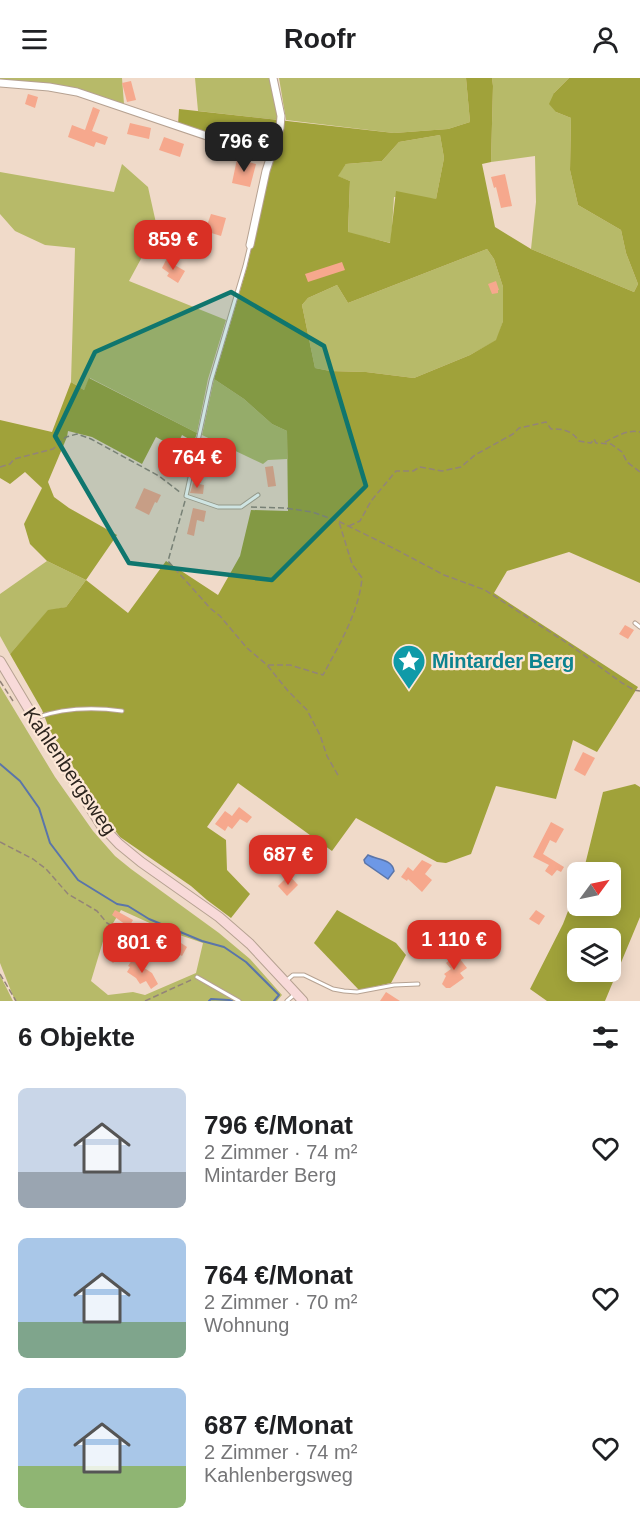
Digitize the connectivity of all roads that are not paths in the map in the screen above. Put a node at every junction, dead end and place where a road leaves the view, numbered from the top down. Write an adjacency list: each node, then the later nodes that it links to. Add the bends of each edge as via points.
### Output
1 (273, 78): 3 (street, via 281,116)
2 (0, 83): 3 (street, via 77,92)
3 (270, 156): 4 (street)
4 (250, 245): 5 (lane, via 211,381 186,496 218,507 241,507)
5 (258, 495)
6 (635, 624): 7 (lane)
7 (640, 627)
8 (0, 661): 10 (street, Kahlenbergsweg)
9 (122, 711): 10 (lane, via 83,709)
10 (34, 718): 13 (street, Kahlenbergsweg, via 101,825 141,862 219,917)
11 (197, 977): 14 (lane)
12 (418, 984): 13 (lane, via 357,992 333,989 304,975 293,975)
13 (291, 987): 15 (lane); 16 (street, Kahlenbergsweg)
14 (239, 1001)
15 (287, 1001)
16 (303, 1001)

